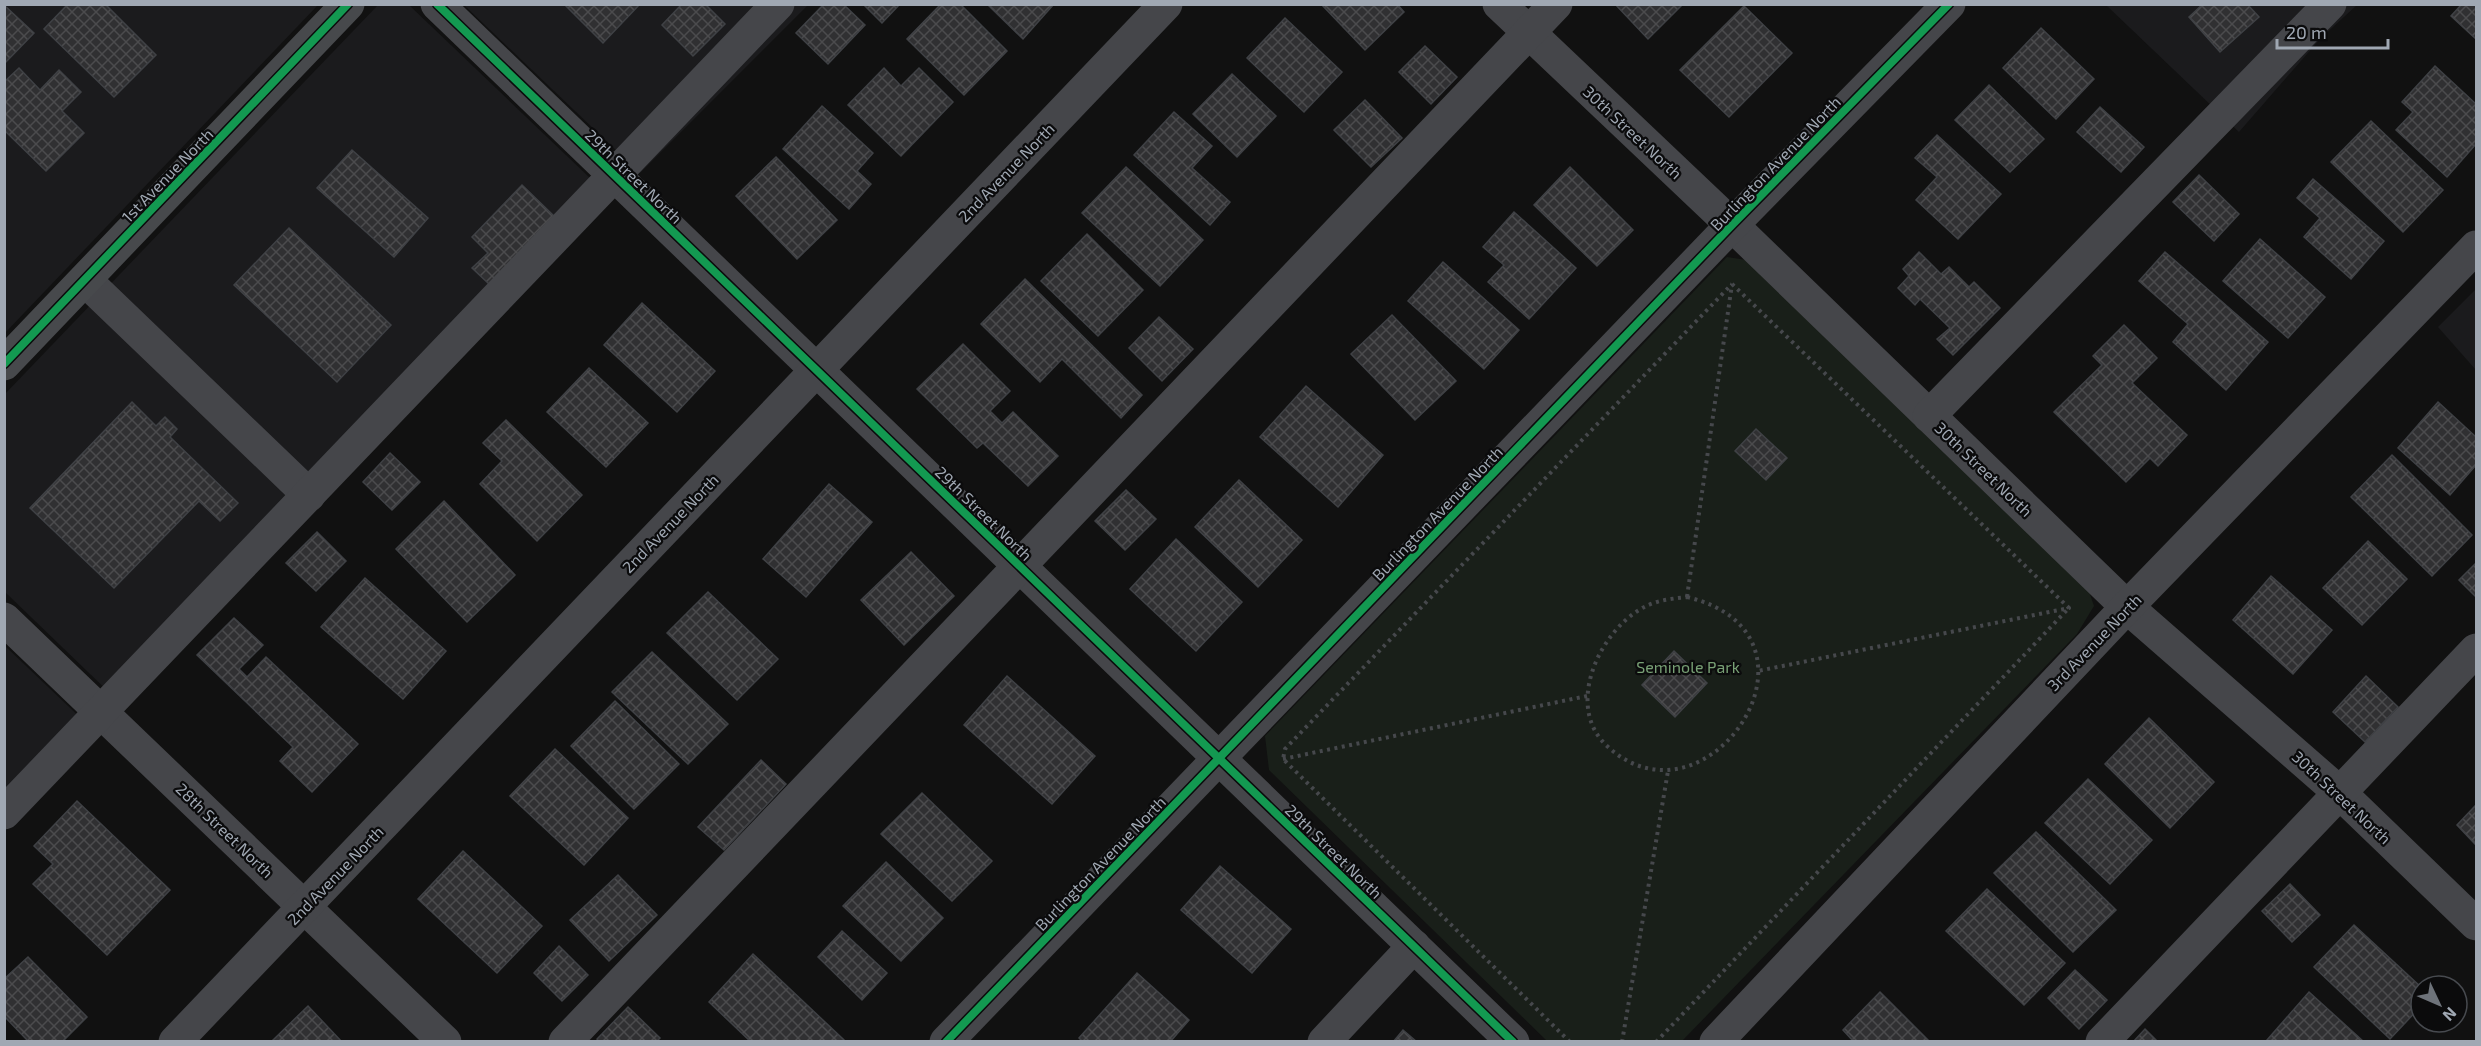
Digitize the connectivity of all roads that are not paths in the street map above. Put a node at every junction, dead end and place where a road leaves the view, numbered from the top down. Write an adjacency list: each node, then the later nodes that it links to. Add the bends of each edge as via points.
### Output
1 (348, 4): 13 (main road, 1st Avenue North)
2 (437, 4): 10 (street, 29th Street North)
3 (778, 4): 10 (street)
4 (1166, 4): 15 (street, 2nd Avenue North)
5 (1499, 4): 9 (street, 30th Street North)
6 (1556, 4): 9 (street)
7 (1949, 4): 11 (street, Burlington Avenue North)
8 (2330, 4): 16 (street)
9 (1528, 33): 11 (street, 30th Street North); 18 (street)
10 (616, 176): 15 (street, 29th Street North); 17 (street)
11 (1732, 225): 16 (street, 30th Street North); 23 (street, Burlington Avenue North)
12 (2476, 247): 19 (street, 3rd Avenue North)
13 (85, 280): 14 (main road, 1st Avenue North); 17 (street)
14 (4, 364)
15 (816, 370): 18 (street, 29th Street North); 26 (street, 2nd Avenue North)
16 (1929, 416): 19 (street, 30th Street North)
17 (309, 495): 22 (street)
18 (1020, 566): 23 (street, 29th Street North); 31 (street)
19 (2127, 607): 24 (street, 30th Street North); 35 (street, 3rd Avenue North)
20 (4, 619): 22 (street, 28th Street North)
21 (2476, 650): 24 (street)
22 (101, 711): 25 (street); 26 (street, 28th Street North)
23 (1220, 759): 28 (street, 29th Street North); 32 (street, Burlington Avenue North)
24 (2340, 793): 27 (street, 30th Street North); 36 (street)
25 (4, 813)
26 (304, 907): 29 (street, 2nd Avenue North); 30 (street, 28th Street North)
27 (2476, 924)
28 (1414, 946): 33 (street); 34 (street, 29th Street North)
29 (175, 1041)
30 (445, 1041)
31 (565, 1041)
32 (946, 1041)
33 (1324, 1041)
34 (1513, 1041)
35 (1716, 1041)
36 (2102, 1041)

